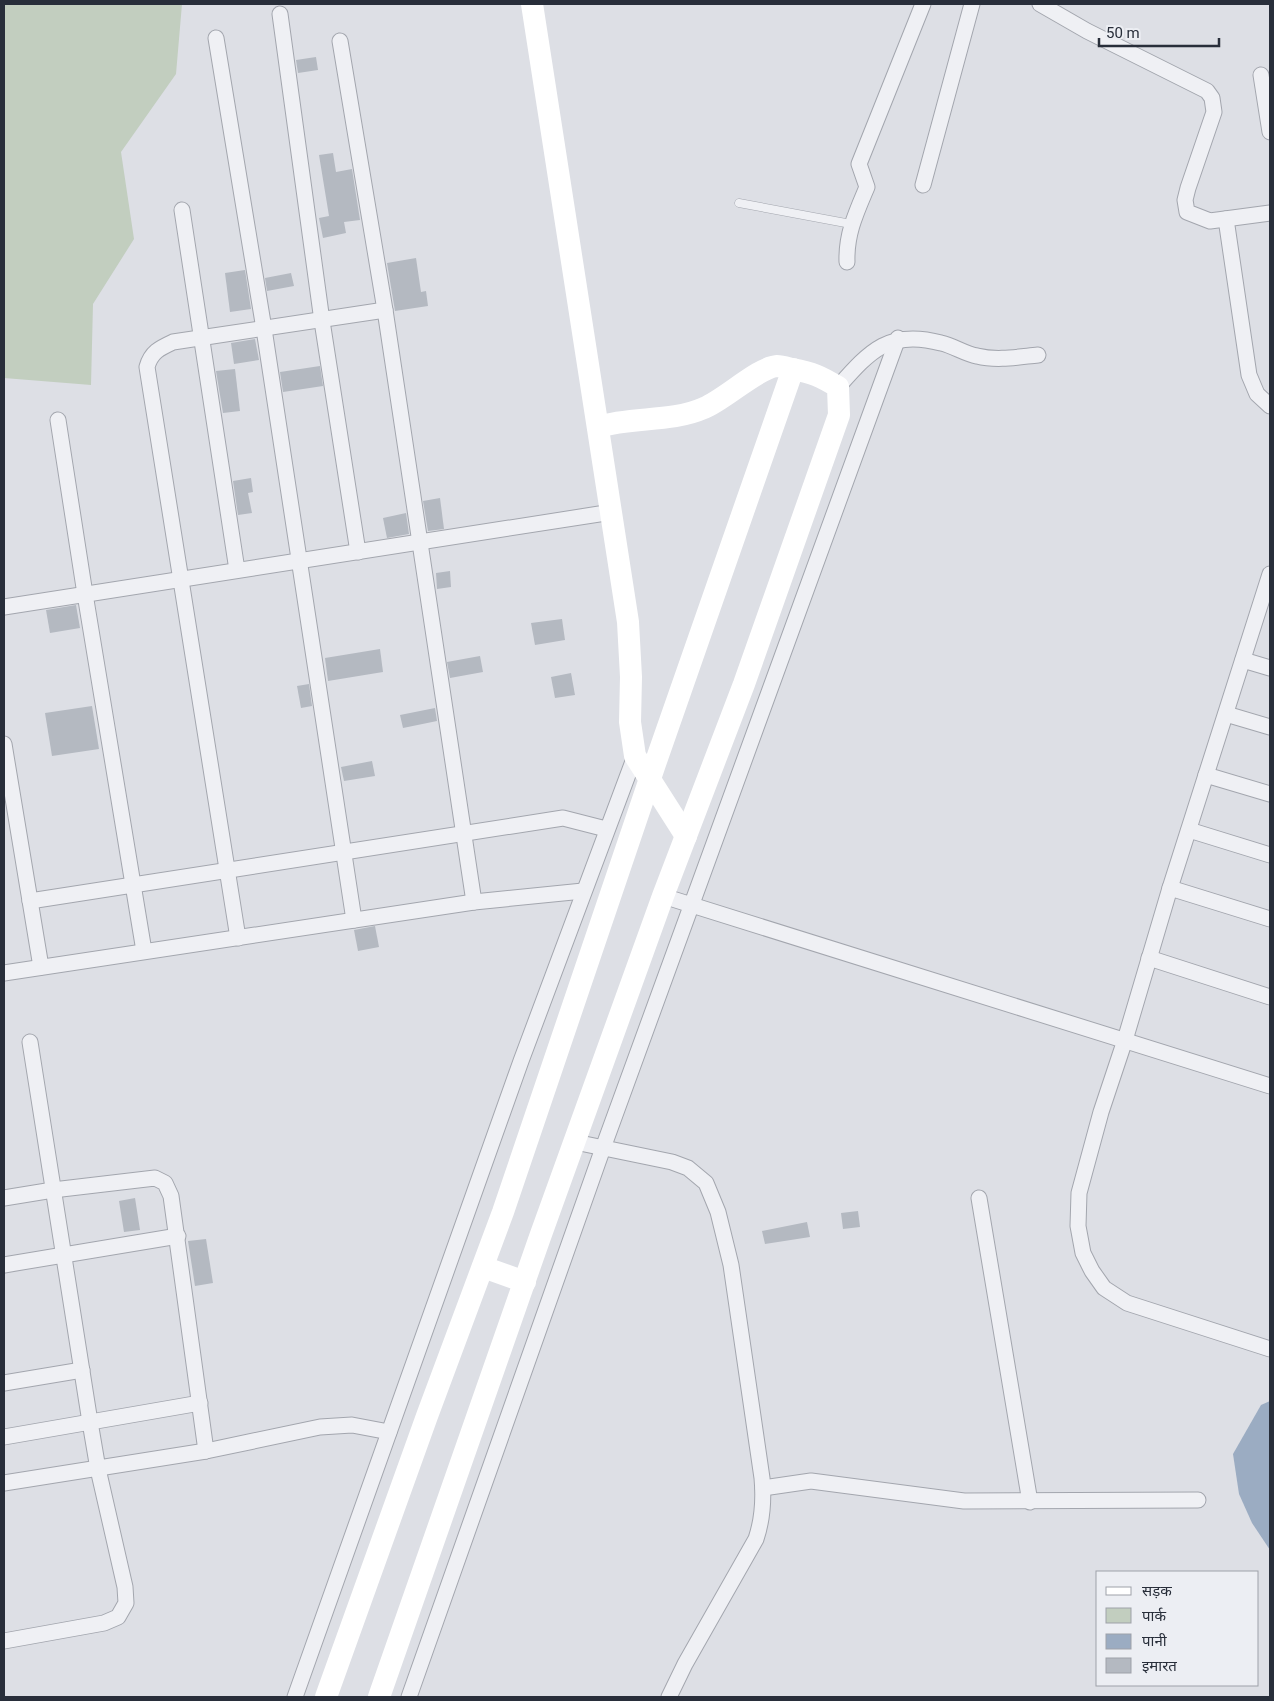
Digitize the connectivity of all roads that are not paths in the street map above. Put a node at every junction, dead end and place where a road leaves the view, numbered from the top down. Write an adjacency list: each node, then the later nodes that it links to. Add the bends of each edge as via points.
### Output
1 (532, 4): 27 (street)
2 (923, 4): 15 (street, via 859,164 867,187)
3 (972, 4): 10 (street)
4 (1042, 4): 14 (street, via 1103,39 1207,91 1212,98 1214,112 1188,188 1185,207 1199,219)
5 (280, 14): 18 (street)
6 (216, 38): 19 (street)
7 (340, 41): 17 (street)
8 (1261, 75): 9 (street)
9 (1270, 132)
10 (923, 185)
11 (739, 203): 15 (lane)
12 (182, 210): 20 (street)
13 (1270, 213): 14 (street)
14 (1226, 219): 25 (street, via 1248,375 1258,394)
15 (851, 224): 16 (street, via 846,245)
16 (847, 262)
17 (385, 310): 18 (street); 29 (street)
18 (322, 321): 19 (street); 30 (street)
19 (264, 329): 20 (street); 31 (street)
20 (202, 338): 32 (street); 34 (street, via 173,342 158,349 150,357 147,367)
21 (898, 338): 22 (street, via 942,343 990,358); 24 (street, via 865,357); 59 (street)
22 (1038, 355)
23 (793, 369): 24 (street, via 817,373); 27 (street, via 770,368 701,410); 44 (street)
24 (838, 387): 49 (street, via 839,414 744,684)
25 (1270, 406)
26 (58, 420): 35 (street)
27 (598, 426): 28 (street)
28 (612, 512): 29 (street); 42 (street, via 629,630 630,722)
29 (419, 543): 30 (street); 48 (street)
30 (358, 552): 31 (street)
31 (298, 562): 32 (street); 50 (street)
32 (237, 570): 34 (street)
33 (1270, 574): 37 (street)
34 (181, 579): 35 (street); 52 (street)
35 (85, 594): 36 (street); 53 (street)
36 (4, 607)
37 (1243, 660): 38 (street); 39 (street)
38 (1270, 668)
39 (1226, 714): 40 (street); 43 (street)
40 (1270, 727)
41 (4, 744): 57 (street)
42 (635, 756): 44 (street); 46 (street)
43 (1206, 775): 45 (street); 47 (street)
44 (650, 778): 49 (street); 79 (street)
45 (1270, 794)
46 (606, 829): 48 (street, via 563,818); 55 (street)
47 (1189, 830): 51 (street); 54 (street)
48 (463, 833): 50 (street); 58 (street)
49 (686, 836): 56 (street)
50 (344, 852): 52 (street); 61 (street)
51 (1270, 855)
52 (227, 870): 53 (street); 62 (street)
53 (134, 884): 57 (street); 63 (street)
54 (1170, 888): 60 (street); 64 (street)
55 (583, 891): 58 (street); 86 (street)
56 (663, 896): 59 (street); 71 (street)
57 (30, 901): 65 (street)
58 (474, 902): 61 (street)
59 (691, 904): 68 (street); 72 (street)
60 (1270, 918)
61 (354, 920): 62 (street)
62 (238, 938): 63 (street)
63 (144, 951): 65 (street)
64 (1149, 958): 67 (street); 68 (street)
65 (41, 967): 66 (street)
66 (4, 973)
67 (1270, 998)
68 (1125, 1040): 70 (street); 81 (street, via 1079,1193 1078,1226 1083,1253 1104,1288 1120,1299)
69 (30, 1042): 73 (street)
70 (1270, 1086)
71 (575, 1142): 72 (street); 80 (street)
72 (603, 1148): 91 (street, via 688,1168 706,1183 713,1197 730,1265); 98 (street)
73 (53, 1190): 74 (street); 76 (street, via 155,1178 165,1183 171,1196); 77 (street)
74 (4, 1198)
75 (979, 1198): 93 (street)
76 (178, 1236): 77 (street); 84 (street)
77 (62, 1256): 78 (street); 82 (street)
78 (4, 1265)
79 (483, 1267): 80 (street); 96 (street)
80 (524, 1282): 97 (street)
81 (1270, 1350)
82 (82, 1370): 83 (street); 85 (street)
83 (4, 1383)
84 (200, 1403): 85 (street); 88 (street)
85 (90, 1422): 87 (street); 89 (street)
86 (389, 1432): 88 (street, via 337,1425); 95 (street)
87 (4, 1437)
88 (206, 1451): 89 (street)
89 (98, 1469): 90 (street); 94 (street, via 126,1603 118,1617 80,1628)
90 (4, 1483)
91 (763, 1488): 93 (street, via 827,1481 964,1501); 99 (street, via 762,1522 756,1539)
92 (1198, 1500): 93 (street)
93 (1030, 1502)
94 (4, 1641)
95 (295, 1697)
96 (326, 1697)
97 (379, 1697)
98 (409, 1697)
99 (669, 1697)

